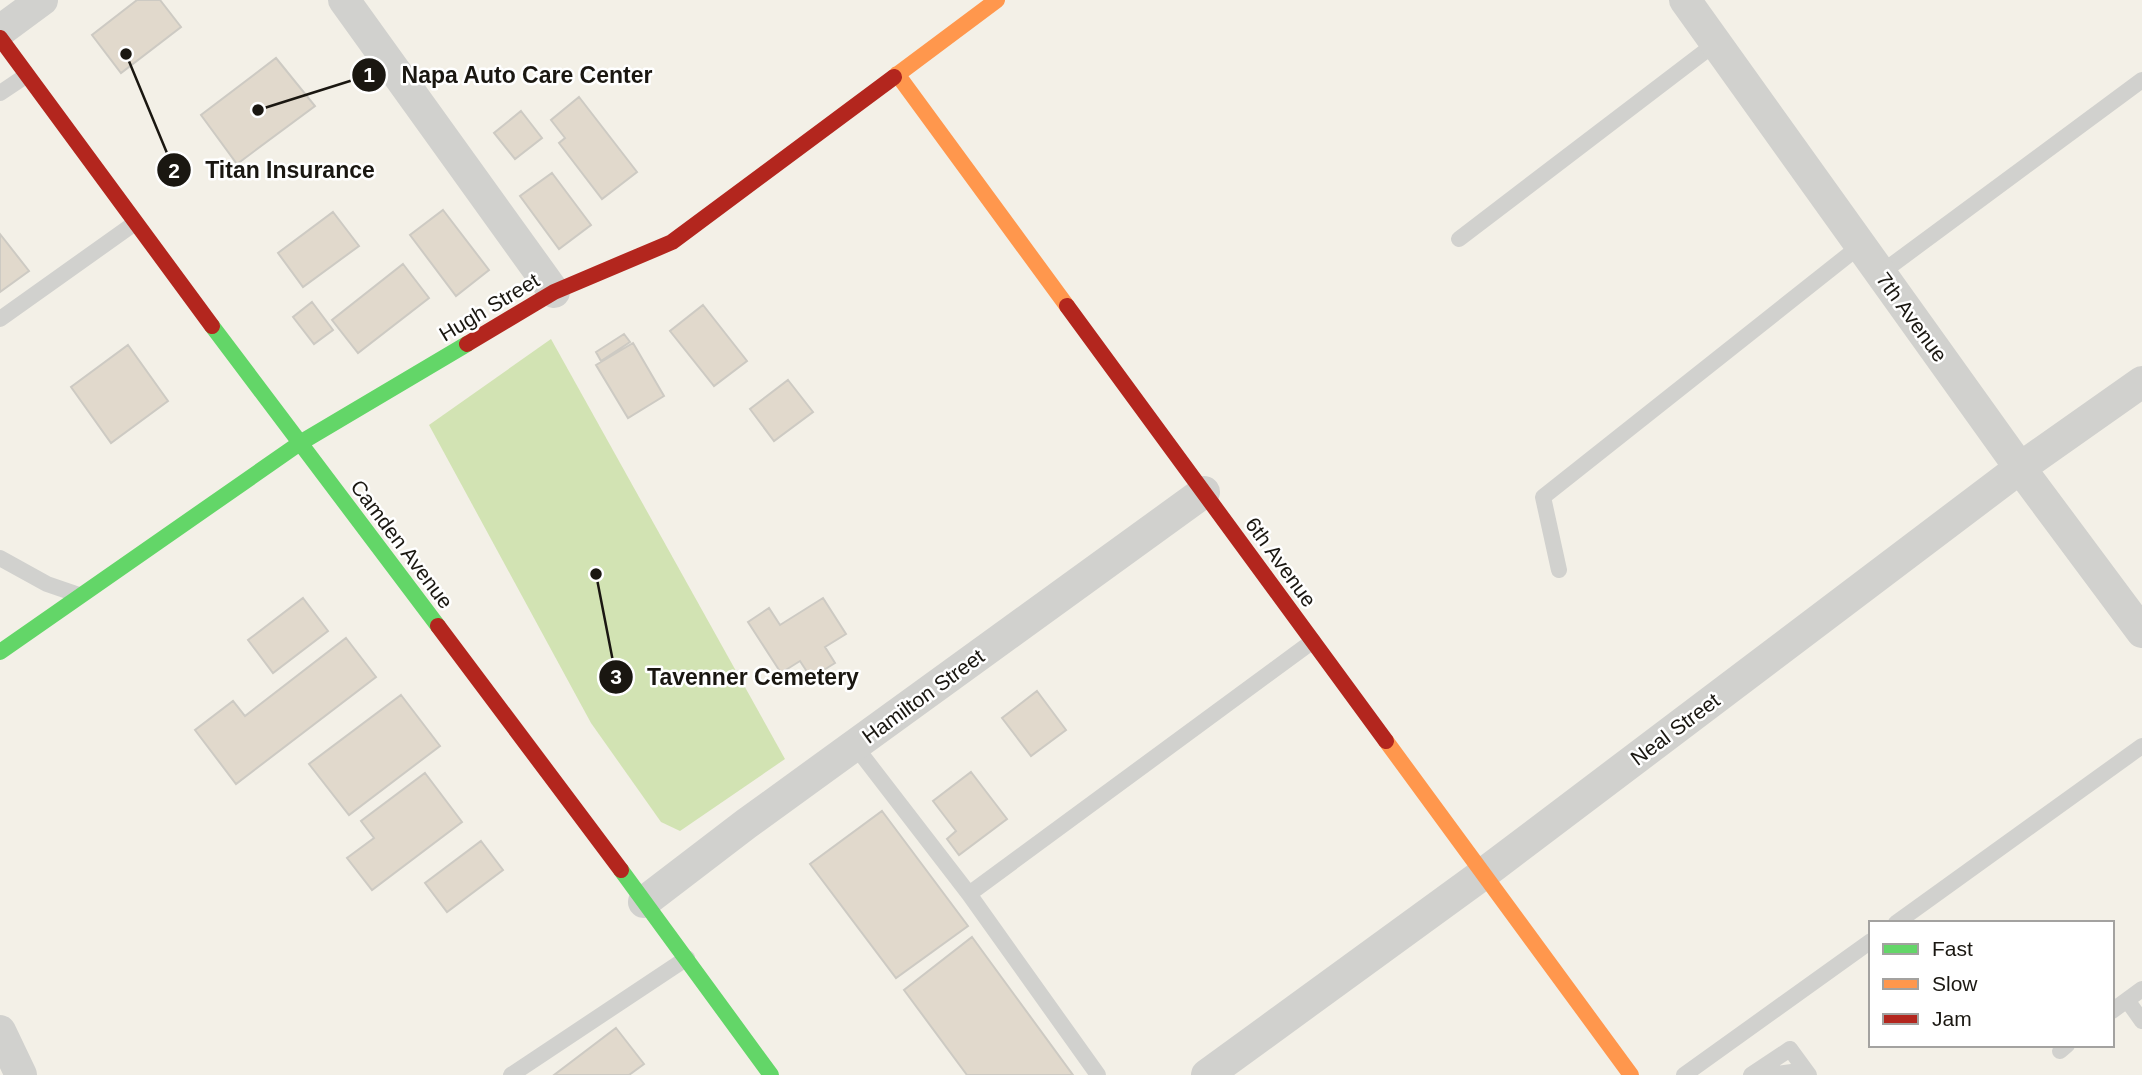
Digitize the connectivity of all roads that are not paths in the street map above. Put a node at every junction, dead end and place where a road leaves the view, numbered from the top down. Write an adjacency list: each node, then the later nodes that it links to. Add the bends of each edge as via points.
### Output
1 (42, 0): 5 (street)
2 (344, 0): 16 (street)
3 (997, 0): 8 (street, Hugh Street)
4 (1685, 0): 7 (street, 7th Avenue)
5 (0, 31)
6 (0, 38): 9 (street, Camden Avenue)
7 (1716, 43): 13 (lane); 14 (street, 7th Avenue)
8 (897, 74): 16 (street, Hugh Street, via 673,242); 21 (street, 6th Avenue)
9 (27, 75): 11 (lane); 12 (street, Camden Avenue)
10 (2142, 80): 15 (lane)
11 (0, 93)
12 (135, 223): 17 (lane); 19 (street, Camden Avenue)
13 (1459, 239)
14 (1861, 245): 15 (street, 7th Avenue); 23 (lane, via 1543,497)
15 (1881, 273): 20 (street, 7th Avenue)
16 (554, 292): 19 (street, Hugh Street)
17 (0, 319)
18 (2142, 382): 20 (street, Neal Street)
19 (300, 443): 24 (street, Hugh Street); 32 (street, Camden Avenue)
20 (2020, 468): 25 (street, 7th Avenue); 30 (street, Neal Street)
21 (1204, 492): 26 (street, 6th Avenue); 28 (street, Hamilton Street)
22 (3, 564): 24 (lane)
23 (1559, 570)
24 (82, 596): 27 (street, Hugh Street)
25 (2142, 632)
26 (1313, 641): 30 (street, 6th Avenue); 31 (lane)
27 (0, 652)
28 (855, 746): 31 (lane); 32 (street, Hamilton Street)
29 (2141, 748): 33 (lane)
30 (1483, 874): 45 (street, Neal Street); 46 (street, 6th Avenue)
31 (968, 894): 44 (lane)
32 (644, 902): 35 (street, Camden Avenue)
33 (1899, 921)
34 (1869, 942): 47 (lane)
35 (687, 958): 42 (lane); 43 (street, Camden Avenue)
36 (2142, 989): 37 (lane)
37 (2127, 1000): 38 (lane); 39 (lane)
38 (2114, 1010)
39 (2142, 1021)
40 (0, 1031): 41 (street)
41 (21, 1075)
42 (511, 1075)
43 (771, 1075)
44 (1098, 1075)
45 (1207, 1075)
46 (1631, 1075)
47 (1684, 1075)
48 (1751, 1075): 51 (lane, via 1790,1049)
49 (1770, 1075): 50 (lane)
50 (1795, 1075)
51 (1809, 1075)

